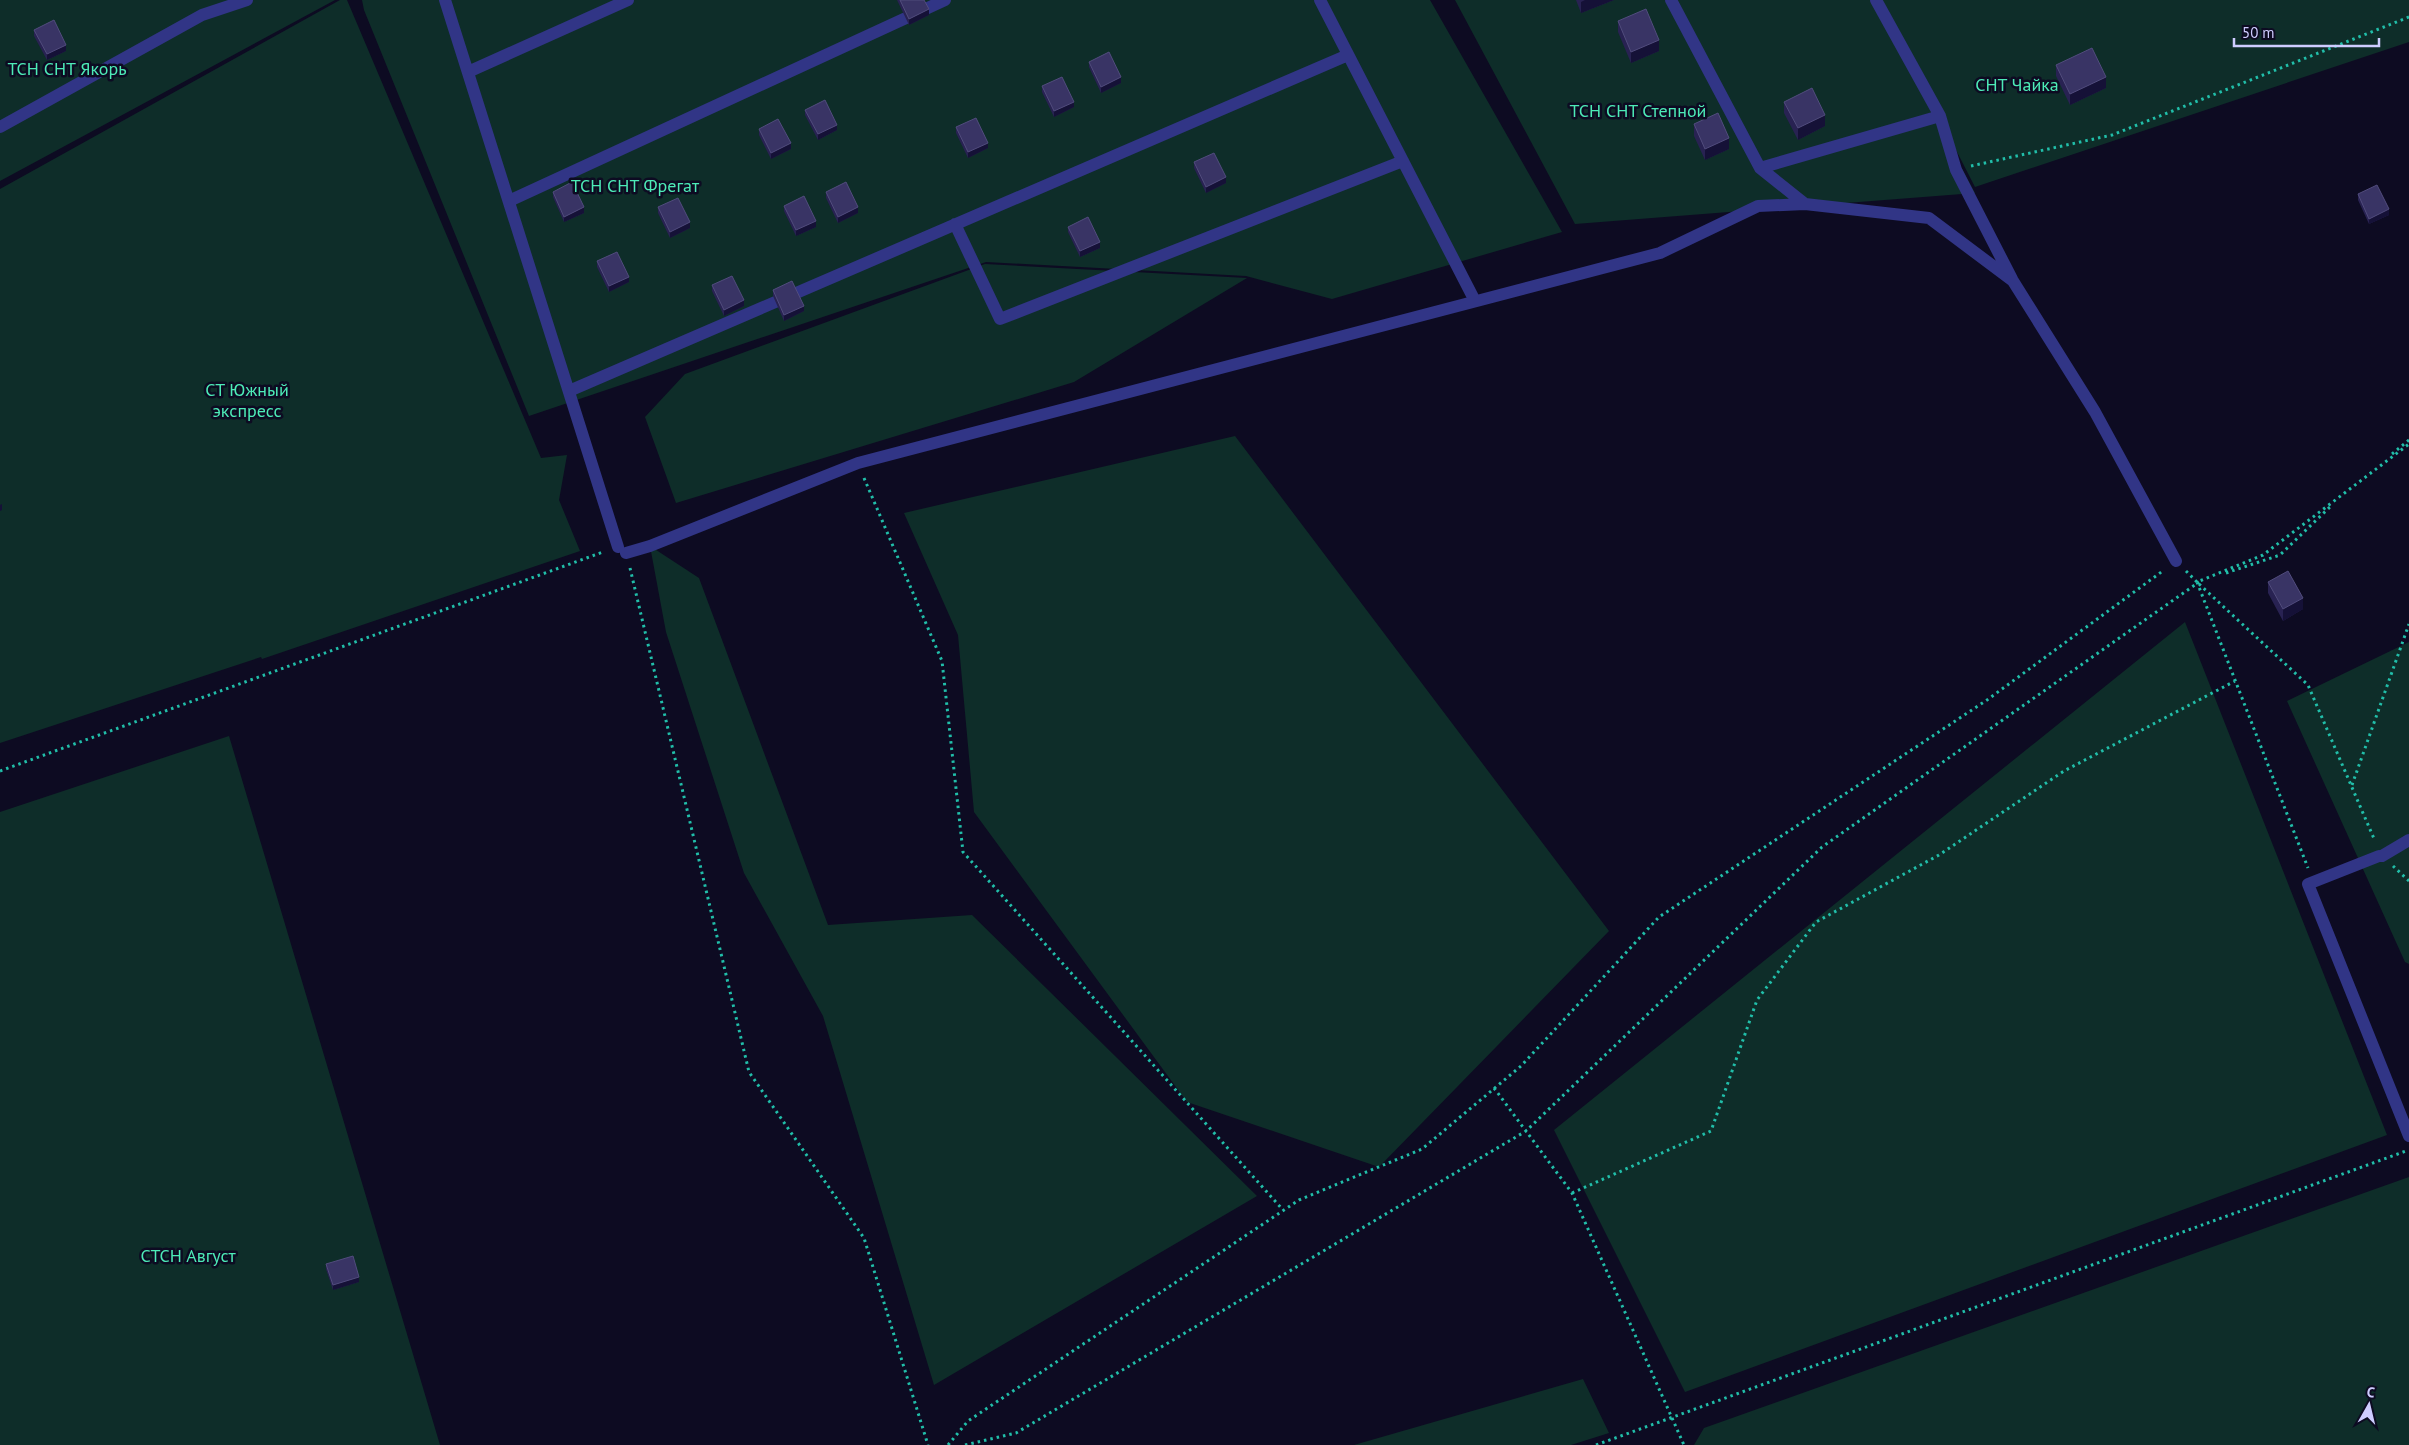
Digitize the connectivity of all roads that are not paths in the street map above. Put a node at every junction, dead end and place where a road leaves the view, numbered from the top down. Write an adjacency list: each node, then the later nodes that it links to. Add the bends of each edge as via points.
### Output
1 (247, 0): 11 (street, via 202,15)
2 (445, 0): 9 (street)
3 (628, 0): 9 (street)
4 (945, 0): 14 (street)
5 (1320, 0): 8 (street)
6 (1671, 0): 13 (street)
7 (1879, 1): 10 (street)
8 (1348, 55): 12 (street); 16 (street)
9 (468, 72): 14 (street)
10 (1940, 116): 13 (street); 17 (street, via 1956,170)
11 (0, 127)
12 (1403, 161): 16 (street, via 1000,319); 18 (street)
13 (1760, 168): 15 (street)
14 (509, 201): 19 (street)
15 (1805, 204): 17 (street, via 1929,218); 18 (street, via 1758,206 1660,253)
16 (955, 224): 19 (street)
17 (2013, 281): 20 (street, via 2095,412)
18 (1475, 301): 19 (street, via 858,463 650,546 622,550)
19 (569, 391)
20 (2176, 561)
21 (2409, 840): 22 (street, via 2380,856 2308,884)
22 (2409, 1136)

